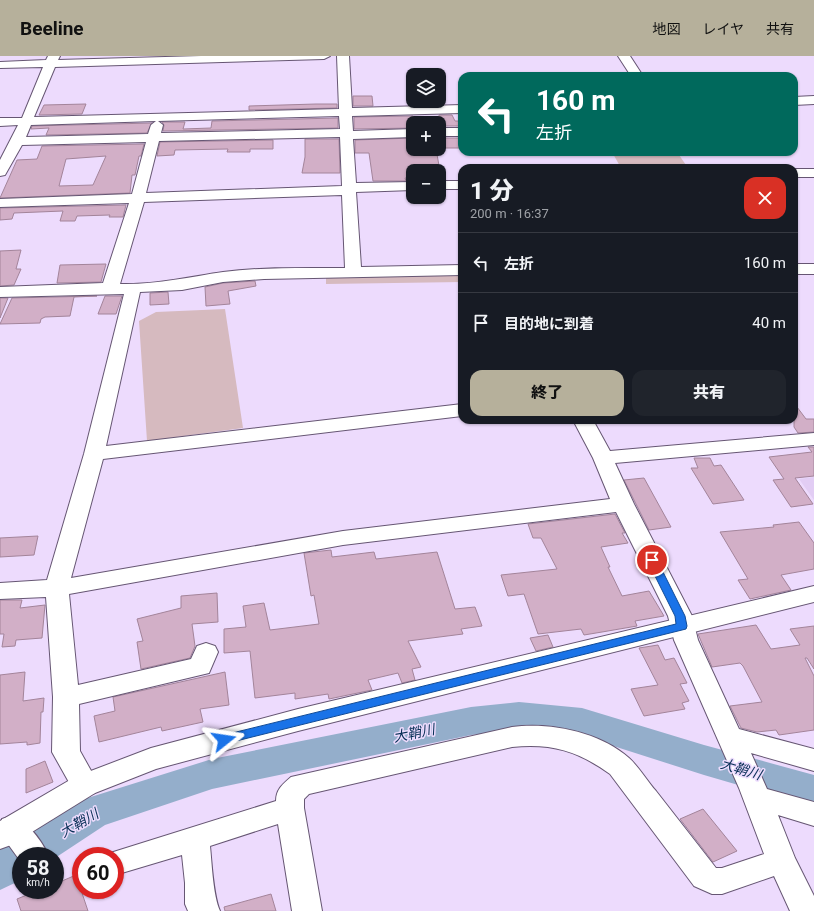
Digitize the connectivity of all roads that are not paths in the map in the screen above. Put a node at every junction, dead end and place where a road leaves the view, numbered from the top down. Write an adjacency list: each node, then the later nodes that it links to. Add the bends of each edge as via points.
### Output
1 (324, 56): 4 (street)
2 (343, 56): 10 (street)
3 (624, 56): 6 (street)
4 (52, 60): 5 (street); 12 (street)
5 (0, 65)
6 (634, 72)
7 (798, 100): 8 (street)
8 (814, 100)
9 (458, 109): 10 (street)
10 (346, 113): 11 (street); 17 (street, via 348,131)
11 (160, 117): 12 (street); 18 (street)
12 (26, 121): 13 (street); 19 (street)
13 (0, 122)
14 (446, 132): 15 (street)
15 (458, 132)
16 (406, 133): 17 (street)
17 (345, 134): 18 (street); 27 (street)
18 (153, 137): 19 (street); 29 (street)
19 (18, 141): 20 (street)
20 (0, 172)
21 (798, 173): 22 (street)
22 (814, 173)
23 (318, 176): 28 (street)
24 (446, 185): 25 (street)
25 (458, 185)
26 (406, 186): 27 (street)
27 (348, 189): 28 (street); 34 (street)
28 (316, 191): 29 (street)
29 (138, 197): 30 (street); 35 (street)
30 (0, 203)
31 (798, 269): 32 (street)
32 (814, 269)
33 (458, 270): 34 (street)
34 (352, 272): 36 (street, via 243,275 182,285)
35 (110, 288): 36 (street); 37 (street)
36 (130, 289): 41 (street, via 132,294)
37 (0, 292)
38 (458, 410): 41 (street)
39 (585, 424): 42 (street)
40 (814, 439): 42 (street)
41 (94, 454): 44 (street)
42 (603, 458): 43 (street)
43 (623, 504): 44 (street, via 343,538); 47 (street, via 680,616)
44 (57, 588): 45 (street); 49 (street)
45 (0, 591)
46 (814, 594): 47 (main road)
47 (682, 626): 50 (street); 52 (main road, via 158,757)
48 (206, 652): 49 (street, via 200,666)
49 (66, 697): 52 (street, via 66,752)
50 (731, 741): 51 (street); 53 (street)
51 (814, 760)
52 (85, 785): 57 (main road)
53 (755, 793): 55 (street); 58 (street)
54 (290, 808): 56 (street); 58 (street, via 290,795 301,785 512,737 540,735 574,742 601,752 620,766 705,877 712,881 722,881); 61 (street)
55 (814, 814)
56 (194, 838): 59 (street); 60 (street, via 200,904)
57 (17, 840)
58 (781, 861): 62 (street)
59 (124, 862)
60 (205, 911)
61 (307, 911)
62 (806, 911)

